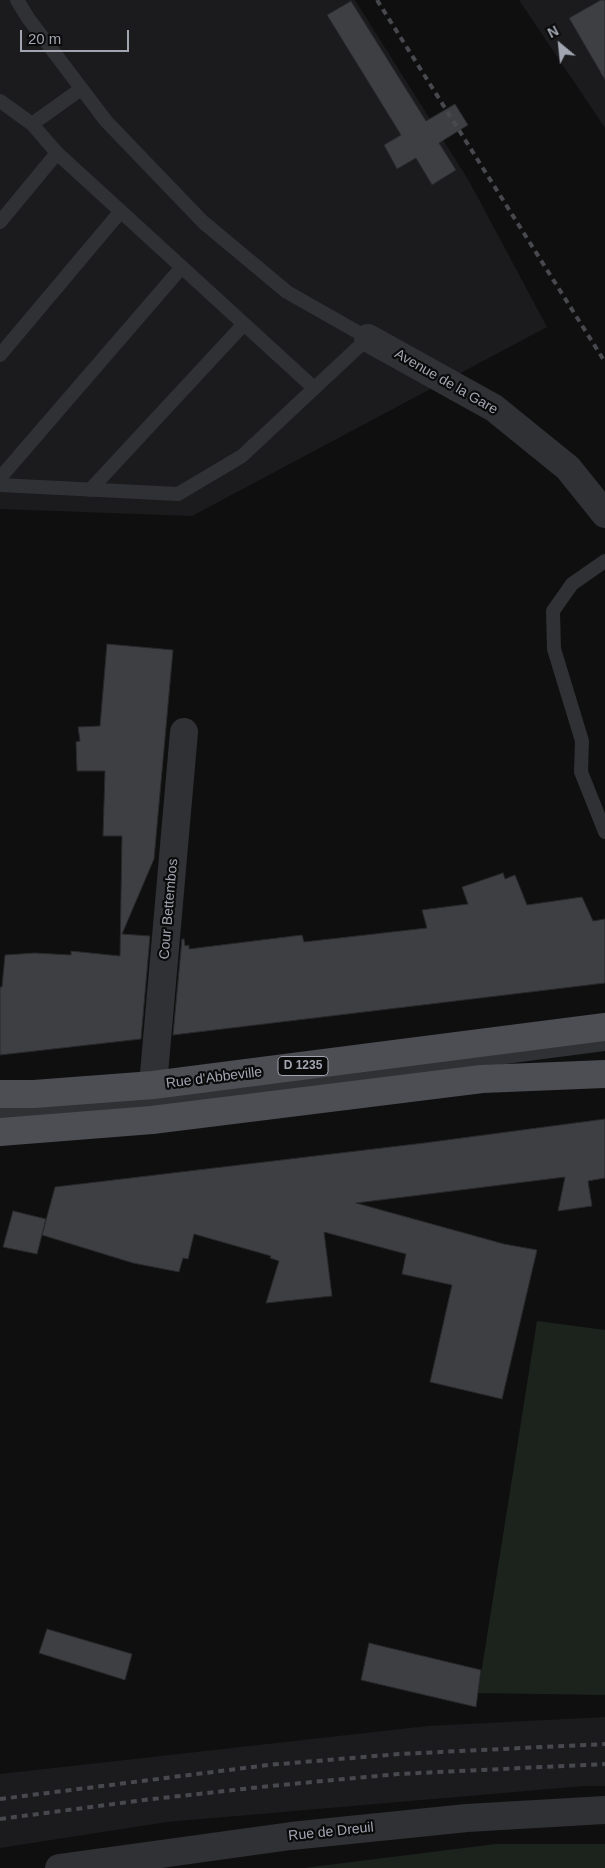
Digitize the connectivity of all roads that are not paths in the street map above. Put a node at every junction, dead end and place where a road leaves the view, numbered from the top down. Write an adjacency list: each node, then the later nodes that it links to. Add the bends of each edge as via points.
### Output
1 (16, 0): 2 (lane)
2 (81, 89): 4 (lane); 10 (lane, via 106,121 203,222 287,292)
3 (0, 101): 4 (lane)
4 (32, 124): 5 (lane)
5 (57, 153): 6 (lane); 7 (lane)
6 (121, 211): 8 (lane); 11 (lane)
7 (0, 222)
8 (182, 267): 9 (lane); 13 (lane)
9 (244, 324): 12 (lane); 15 (lane)
10 (368, 338): 12 (lane); 16 (street, Avenue de la Gare, via 494,408 568,468)
11 (0, 355)
12 (314, 388): 15 (lane, via 242,456 178,494)
13 (0, 478)
14 (0, 485): 15 (lane)
15 (90, 490)
16 (605, 514)
17 (605, 561): 19 (lane, via 572,584 553,610 554,649 582,740 581,772)
18 (184, 732): 24 (street, Cour Bettembos)
19 (605, 832)
20 (605, 1027): 24 (main road, Rue d'Abbeville / D 1235)
21 (605, 1044): 24 (lane)
22 (605, 1074): 24 (main road, Rue d'Abbeville / D 1235, via 482,1079)
23 (0, 1094): 24 (main road, Rue d'Abbeville / D 1235)
24 (153, 1103): 25 (lane); 26 (main road, Rue d'Abbeville / D 1235)
25 (0, 1113)
26 (0, 1132)
27 (605, 1810): 28 (street, Rue de Dreuil, via 467,1818 291,1836)
28 (59, 1868)

